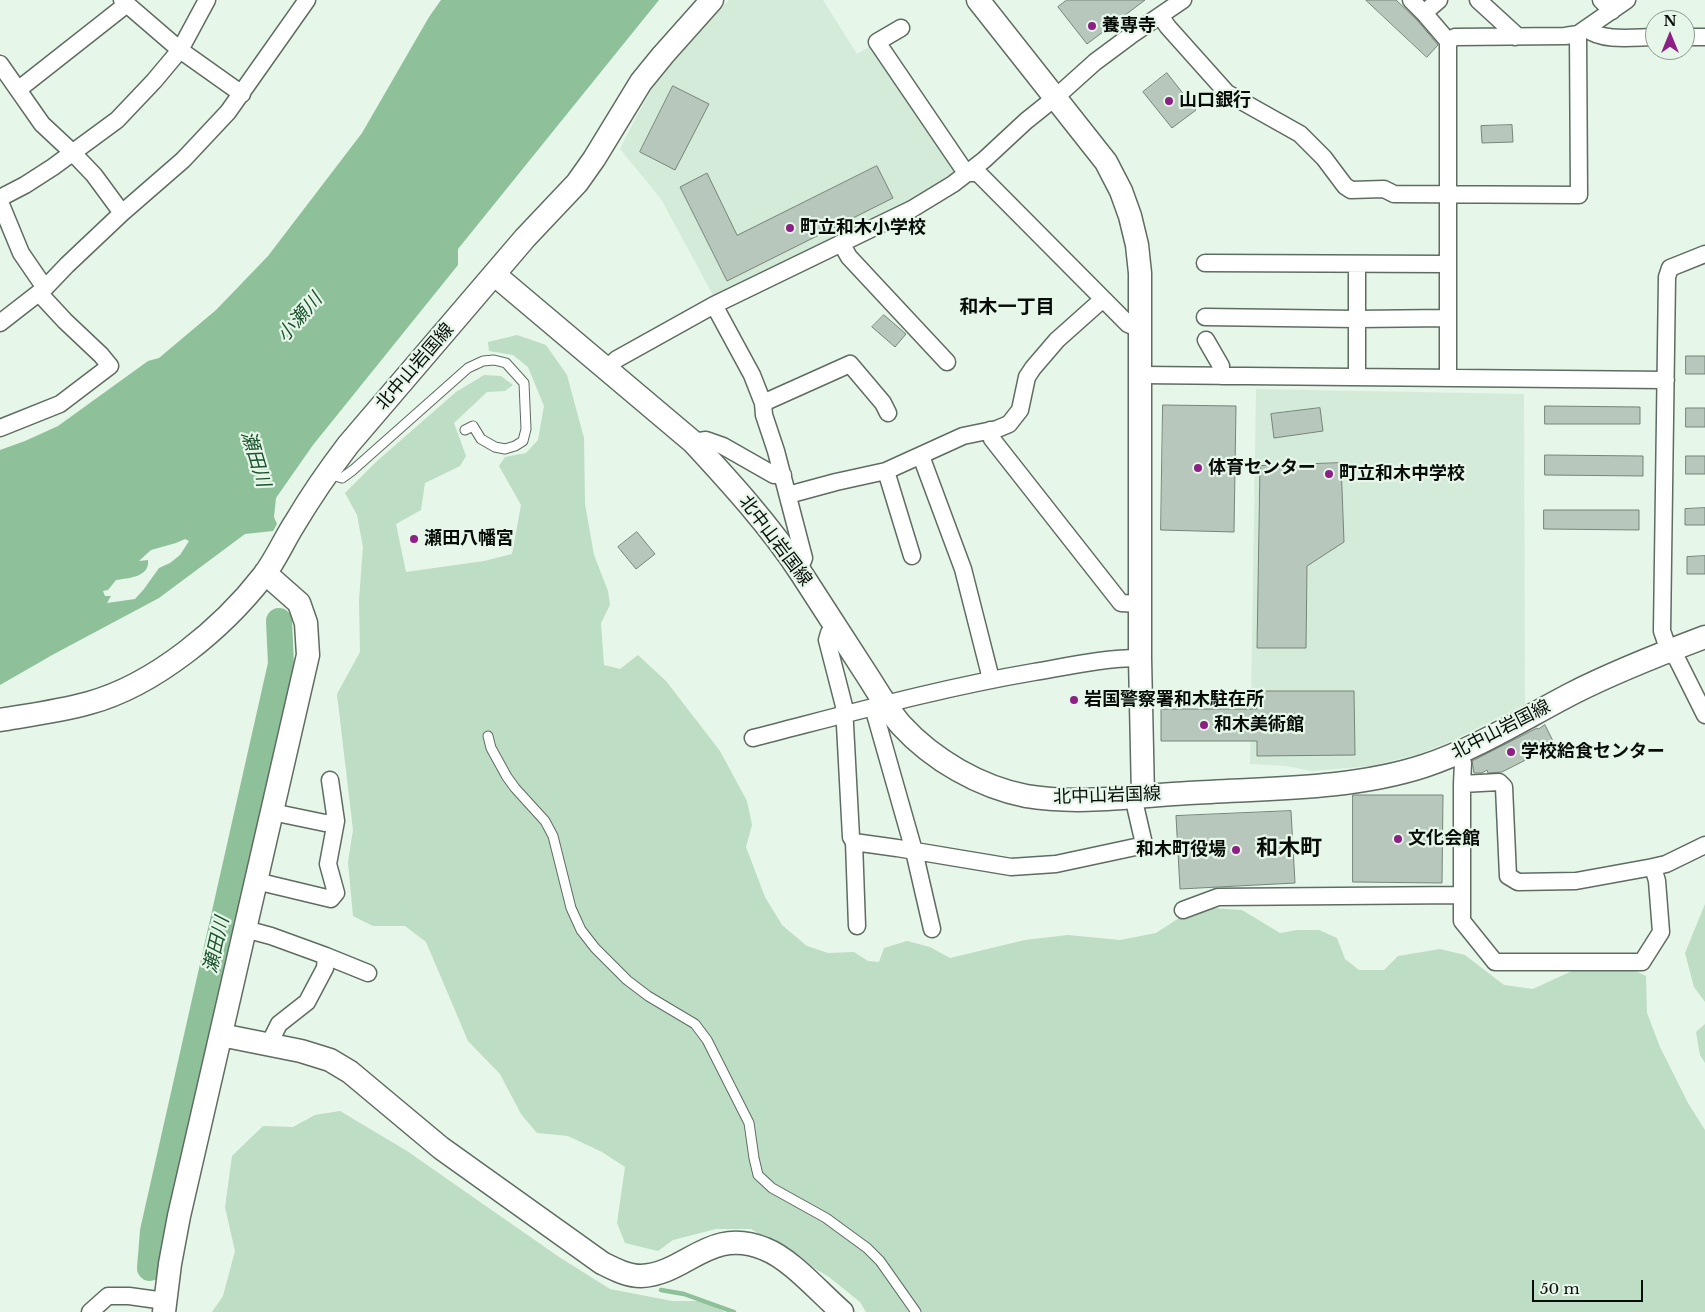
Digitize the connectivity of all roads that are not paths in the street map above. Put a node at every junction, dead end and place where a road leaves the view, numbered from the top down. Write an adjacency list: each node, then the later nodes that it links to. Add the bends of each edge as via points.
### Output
1 (207, 0): 19 (street)
2 (307, 0): 22 (street)
3 (712, 0): 35 (street, via 641,82 577,183)
4 (978, 0): 23 (street)
5 (1183, 0): 13 (street)
6 (1411, 0): 12 (street)
7 (1439, 0): 12 (street)
8 (1478, 0): 16 (street)
9 (1627, 0): 11 (street)
10 (124, 2): 19 (street); 21 (street)
11 (1606, 5): 15 (street)
12 (1424, 13): 18 (street)
13 (1160, 16): 23 (street, via 1095,62); 26 (street, via 1227,93 1300,134 1351,190)
14 (901, 28): 25 (street, via 877,42)
15 (1583, 32): 16 (street, via 1565,36); 17 (street, via 1605,37); 26 (street, via 1579,195)
16 (1515, 37): 18 (street, via 1455,37)
17 (1645, 37)
18 (1448, 40): 26 (street)
19 (180, 50): 22 (street); 24 (street, via 117,120)
20 (0, 64): 21 (street)
21 (19, 89): 24 (street, via 42,124)
22 (242, 94): 29 (street, via 183,160)
23 (1056, 97): 25 (street); 43 (street, via 1106,162 1121,191 1137,245)
24 (72, 152): 27 (street, via 25,185); 29 (street)
25 (966, 174): 30 (street, via 912,209); 37 (street, via 978,173)
26 (1447, 195): 34 (street)
27 (0, 198)
28 (0, 202): 36 (street, via 21,253)
29 (122, 213): 36 (street)
30 (841, 243): 38 (street); 45 (street, via 849,257)
31 (1705, 254): 51 (street, via 1670,268 1667,277)
32 (1204, 263): 33 (street)
33 (1357, 264): 34 (street); 41 (street)
34 (1447, 264): 40 (street)
35 (495, 275): 46 (street, 北中山岩国線); 60 (street, 北中山岩国線, via 348,444)
36 (42, 291): 42 (street); 54 (street, via 65,321 110,366 60,404)
37 (1103, 298): 43 (street, via 1128,324); 56 (street, via 1057,340 1033,368 1027,377 1020,410 1009,424)
38 (714, 305): 46 (street, via 617,359); 52 (street, via 752,375)
39 (1205, 317): 41 (street)
40 (1448, 318): 41 (street); 50 (street)
41 (1356, 319): 49 (street)
42 (0, 323)
43 (1140, 329): 47 (street)
44 (1206, 340): 48 (street, via 1221,366)
45 (947, 362)
46 (607, 368): 57 (street, 北中山岩国線)
47 (1141, 375): 48 (street); 66 (street)
48 (1221, 376): 49 (street)
49 (1357, 377): 50 (street)
50 (1448, 377): 51 (street)
51 (1666, 380): 69 (street, via 1662,631)
52 (763, 403): 53 (street, via 850,364); 61 (street)
53 (888, 413)
54 (0, 428)
55 (465, 430): 60 (lane, via 473,426 481,439 495,448 510,448 523,441 526,429 524,384 506,363 483,361 468,368 353,470 342,478)
56 (990, 430): 58 (street, via 962,436); 66 (street, via 992,439 1121,603)
57 (693, 442): 61 (street, via 706,440 723,446 774,475); 64 (street, 北中山岩国線, via 776,538)
58 (921, 456): 59 (street); 71 (street, via 963,569)
59 (886, 471): 62 (street); 63 (street)
60 (327, 473): 65 (street, 北中山岩国線)
61 (782, 475): 62 (street)
62 (788, 495): 64 (street, via 804,558)
63 (912, 556)
64 (799, 570): 67 (street, 北中山岩国線)
65 (265, 573): 75 (street, 北中山岩国線, via 209,633 178,659 145,679 91,703); 82 (street, via 299,602 306,623 308,655)
66 (1140, 604): 70 (street)
67 (836, 626): 72 (street, 北中山岩国線); 73 (street, via 827,640)
68 (1705, 637): 69 (street, 北中山岩国線)
69 (1669, 651): 74 (street, via 1677,659); 78 (street, 北中山岩国線, via 1574,693)
70 (1140, 658): 71 (street, via 1096,661); 81 (street)
71 (991, 679): 72 (street)
72 (880, 705): 73 (street); 81 (street, 北中山岩国線, via 929,750 985,784 1026,796 1072,800); 86 (street, via 875,714)
73 (844, 714): 77 (street); 84 (street)
74 (1705, 715)
75 (0, 720)
76 (488, 736): 101 (lane, via 491,748 515,788 545,821 553,836 571,908 581,930 627,980 695,1024 707,1040 749,1123 758,1175 772,1188 826,1218 867,1248)
77 (753, 738)
78 (1458, 753): 80 (street, via 1463,763); 81 (street, 北中山岩国線, via 1371,779)
79 (330, 780): 83 (street)
80 (1462, 784): 87 (street, via 1499,782 1504,787 1508,876 1518,882 1576,881); 89 (street)
81 (1143, 796): 86 (street, via 1135,805 1144,844 1140,846 1056,864 1011,867)
82 (272, 812): 83 (street, via 325,823); 88 (street)
83 (336, 821): 88 (street, via 328,864 336,893 330,899)
84 (854, 842): 86 (street); 91 (street)
85 (1705, 845): 87 (street)
86 (914, 851): 93 (street)
87 (1654, 867): 89 (street, via 1662,932 1642,962 1495,962 1462,921)
88 (256, 882): 92 (street)
89 (1462, 895): 90 (street, via 1218,897)
90 (1183, 910)
91 (857, 926)
92 (245, 929): 94 (street); 96 (street)
93 (932, 929)
94 (326, 956): 95 (street); 97 (street, via 325,968 307,1002 279,1024)
95 (368, 973)
96 (221, 1035): 97 (street); 98 (street, via 179,1216)
97 (271, 1045): 100 (street, via 330,1060 350,1072 441,1148 615,1270 641,1276 656,1273 721,1244 744,1244 764,1248 782,1258)
98 (164, 1306): 99 (street, via 130,1296 108,1296)
99 (90, 1312)
100 (842, 1312)
101 (916, 1312)

